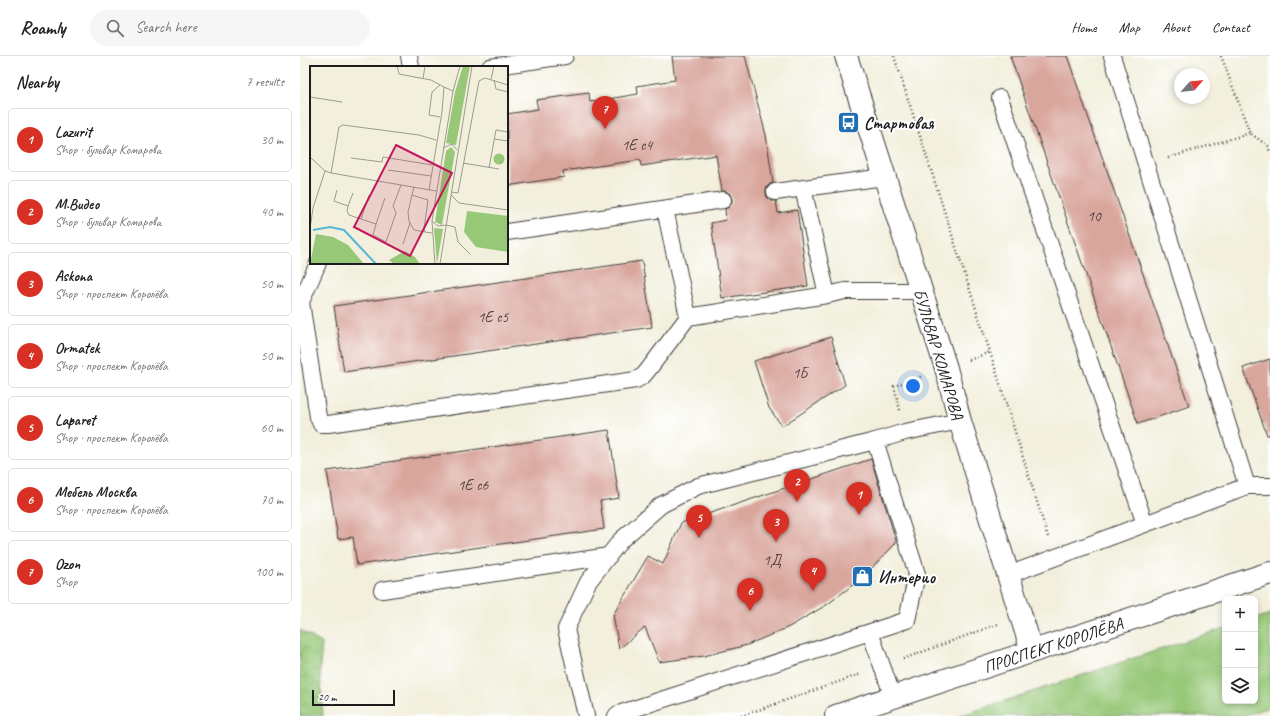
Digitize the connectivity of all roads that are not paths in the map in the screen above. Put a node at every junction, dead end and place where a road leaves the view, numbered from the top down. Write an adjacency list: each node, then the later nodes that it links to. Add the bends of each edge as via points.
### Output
1 (410, 56): 5 (lane)
2 (565, 56): 6 (lane)
3 (846, 56): 8 (street, БУЛЬВАР КОМАРОВА)
4 (1112, 56): 20 (lane)
5 (411, 66)
6 (497, 66)
7 (1000, 98): 22 (lane)
8 (884, 176): 9 (lane); 15 (street, БУЛЬВАР КОМАРОВА)
9 (803, 188): 10 (lane); 16 (lane)
10 (775, 192)
11 (723, 200): 12 (lane)
12 (665, 209): 13 (lane); 17 (lane)
13 (508, 232)
14 (317, 264): 17 (lane, via 301,302 321,424 636,380 648,370)
15 (921, 291): 16 (lane, via 846,291); 18 (street, БУЛЬВАР КОМАРОВА)
16 (827, 295): 17 (lane)
17 (688, 317)
18 (960, 421): 19 (lane); 25 (street, БУЛЬВАР КОМАРОВА)
19 (875, 441): 23 (lane, via 698,486 661,505 621,540); 27 (lane, via 917,574 907,620)
20 (1248, 486): 21 (lane); 22 (lane)
21 (1270, 486)
22 (1145, 524): 25 (lane)
23 (609, 556): 26 (lane); 30 (lane, via 588,582 566,629)
24 (1270, 573): 28 (street, ПРОСПЕКТ КОРОЛЁВА)
25 (1008, 575): 28 (street, БУЛЬВАР КОМАРОВА)
26 (382, 590)
27 (870, 632): 29 (lane); 31 (lane)
28 (1032, 651): 29 (street, ПРОСПЕКТ КОРОЛЁВА)
29 (893, 697): 32 (street, ПРОСПЕКТ КОРОЛЁВА)
30 (586, 716)
31 (616, 716)
32 (836, 716)

